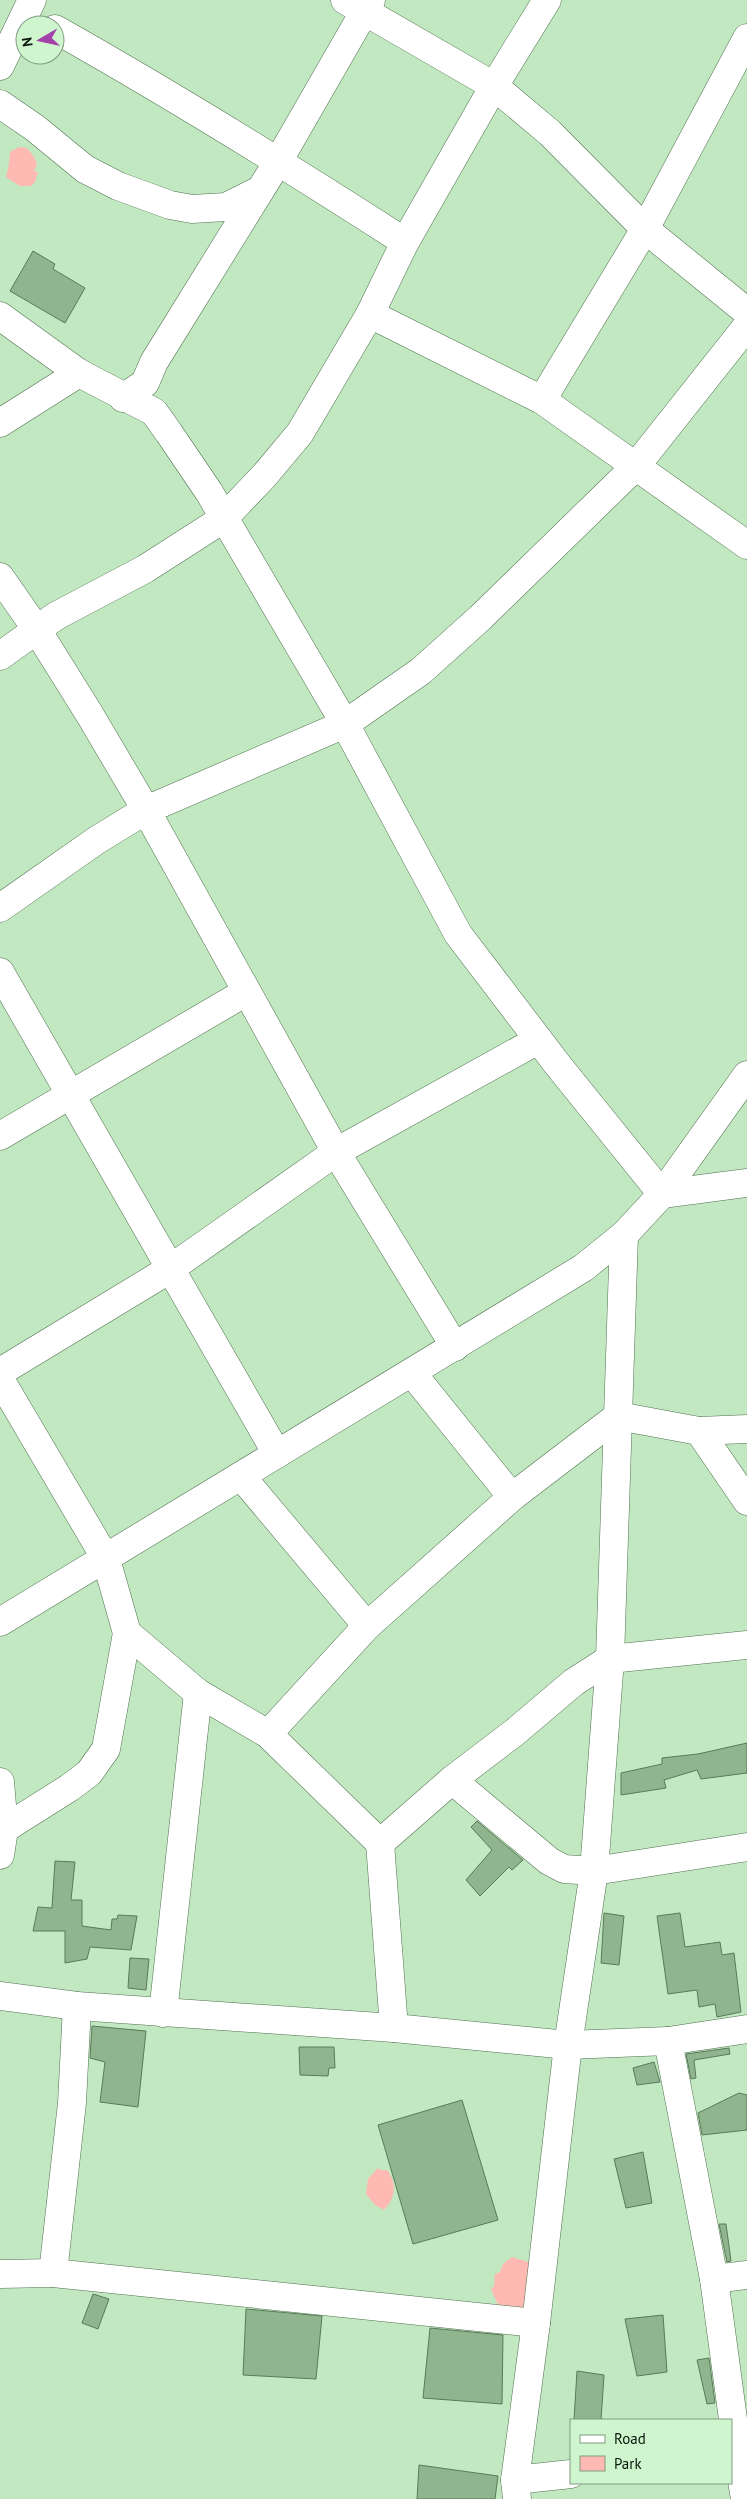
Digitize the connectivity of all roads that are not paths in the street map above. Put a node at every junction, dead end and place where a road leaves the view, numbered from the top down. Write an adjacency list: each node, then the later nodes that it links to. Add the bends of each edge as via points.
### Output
1 (32, 0): 4 (street); 5 (street)
2 (546, 0): 10 (street)
3 (360, 4): 10 (street); 12 (street)
4 (27, 15)
5 (40, 15)
6 (65, 35): 12 (street)
7 (747, 38): 14 (street)
8 (15, 43): 9 (street)
9 (0, 66)
10 (494, 86): 14 (street, via 550,133); 15 (street)
11 (0, 104): 13 (street, via 85,168 118,186 170,205 192,209 226,206)
12 (279, 160): 13 (street); 15 (street)
13 (260, 190): 21 (street, via 154,362 145,383)
14 (645, 229): 16 (street); 22 (street)
15 (405, 242): 17 (street)
16 (747, 312)
17 (370, 314): 22 (street); 25 (street, via 300,434)
18 (0, 316): 20 (street)
19 (747, 326): 24 (street)
20 (80, 373): 21 (street); 23 (street)
21 (123, 398): 25 (street, via 154,412 209,492)
22 (542, 400): 24 (street)
23 (0, 423)
24 (636, 466): 26 (street); 30 (street, via 421,671)
25 (223, 519): 28 (street, via 145,569 56,616); 30 (street)
26 (747, 545)
27 (0, 577): 28 (street)
28 (37, 630): 29 (street); 31 (street)
29 (0, 656)
30 (345, 724): 31 (street); 35 (street, via 458,934)
31 (146, 810): 32 (street); 34 (street)
32 (0, 908)
33 (0, 972): 37 (street)
34 (246, 992): 37 (street); 39 (street)
35 (538, 1040): 39 (street); 41 (street)
36 (747, 1075): 41 (street)
37 (71, 1095): 38 (street); 43 (street)
38 (0, 1136)
39 (336, 1152): 43 (street); 44 (street)
40 (747, 1183): 41 (street)
41 (662, 1194): 42 (street)
42 (624, 1235): 44 (street, via 583,1268); 48 (street)
43 (170, 1269): 45 (street); 51 (street)
44 (455, 1347): 46 (street)
45 (0, 1372)
46 (412, 1373): 51 (street); 53 (street)
47 (0, 1378): 55 (street)
48 (618, 1416): 50 (street); 53 (street); 60 (street)
49 (747, 1429): 50 (street)
50 (699, 1431): 54 (street)
51 (277, 1454): 52 (street)
52 (241, 1476): 55 (street); 57 (street)
53 (512, 1497): 57 (street)
54 (747, 1501)
55 (106, 1559): 56 (street); 58 (street)
56 (0, 1622)
57 (367, 1626): 62 (street)
58 (127, 1633): 61 (street); 65 (street, via 106,1749 89,1773)
59 (747, 1645): 60 (street)
60 (610, 1659): 63 (street, via 574,1682); 68 (street)
61 (198, 1693): 62 (street); 71 (street)
62 (268, 1734): 66 (street)
63 (452, 1780): 66 (street); 68 (street, via 549,1861 564,1868)
64 (0, 1782): 65 (street)
65 (2, 1842)
66 (380, 1843): 72 (street)
67 (747, 1847): 68 (street)
68 (594, 1871): 75 (street)
69 (0, 1996): 70 (street)
70 (77, 2006): 71 (street); 76 (street, via 72,2104)
71 (163, 2014): 72 (street)
72 (394, 2028): 75 (street)
73 (747, 2028): 74 (street)
74 (668, 2041): 75 (street); 79 (street)
75 (568, 2045): 80 (street)
76 (53, 2273): 77 (street); 80 (street)
77 (0, 2274)
78 (747, 2275): 79 (street)
79 (714, 2280): 81 (street)
80 (536, 2323): 83 (street)
81 (738, 2456): 84 (street)
82 (570, 2474): 83 (street)
83 (516, 2489)
84 (745, 2499)

